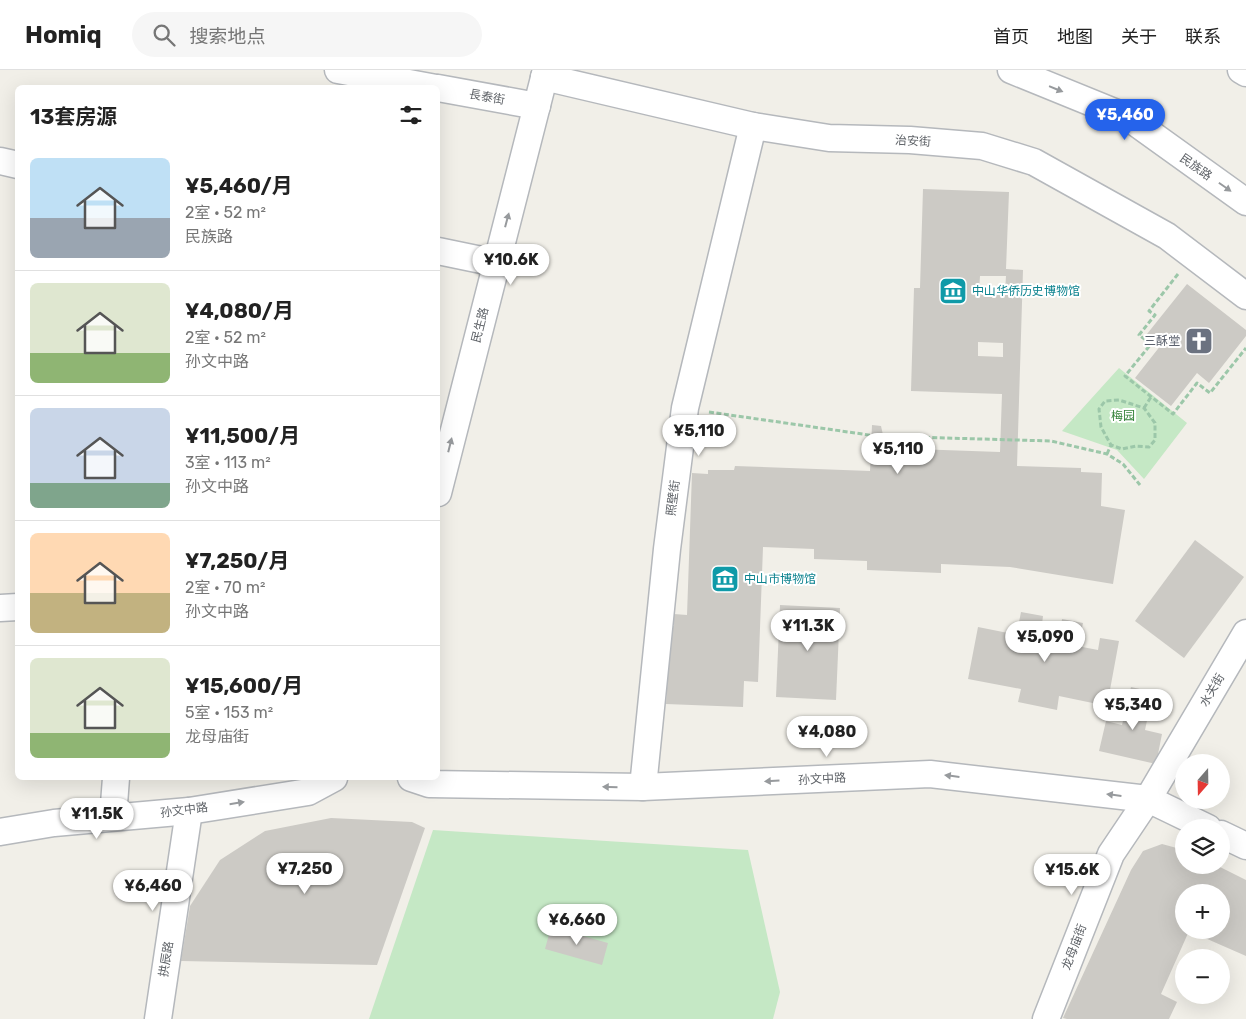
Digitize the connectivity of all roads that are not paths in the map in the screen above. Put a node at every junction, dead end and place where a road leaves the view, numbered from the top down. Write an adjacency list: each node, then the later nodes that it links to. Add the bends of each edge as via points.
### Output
1 (338, 70): 6 (street, 長泰街)
2 (1010, 70): 12 (street, 民族路, one-way to 12, via 1128,118)
3 (1241, 70): 5 (street)
4 (545, 73): 8 (street, 民生路); 9 (street, 治安街)
5 (1246, 73)
6 (420, 85)
7 (440, 89): 8 (street, 長泰街)
8 (537, 106): 14 (street, 民生路, one-way to 8)
9 (753, 126): 15 (street, 治安街, via 829,138 982,146 1034,162 1167,236); 23 (street, 照壁街, via 685,408)
10 (0, 162): 11 (street)
11 (15, 164)
12 (1246, 202)
13 (440, 251): 14 (street)
14 (496, 263): 16 (street, 民生路, one-way to 14)
15 (1246, 296)
16 (440, 484)
17 (15, 606): 18 (street)
18 (0, 608)
19 (1246, 633): 24 (street, 水关街)
20 (116, 780): 26 (street)
21 (330, 780): 25 (street, 孙文中路, one-way to 21, via 308,792)
22 (420, 781): 23 (street, 孙文中路, one-way to 22)
23 (643, 788): 24 (street, 孙文中路, one-way to 23, via 930,774)
24 (1148, 798): 27 (street, 孙文中路); 32 (street, 龙母庙街, via 1111,854)
25 (189, 811): 26 (street, 孙文中路); 31 (street, 拱辰路)
26 (112, 818): 28 (street, 孙文中路)
27 (1190, 819)
28 (0, 832)
29 (1230, 838): 30 (street)
30 (1246, 846)
31 (158, 1019)
32 (1046, 1019)

